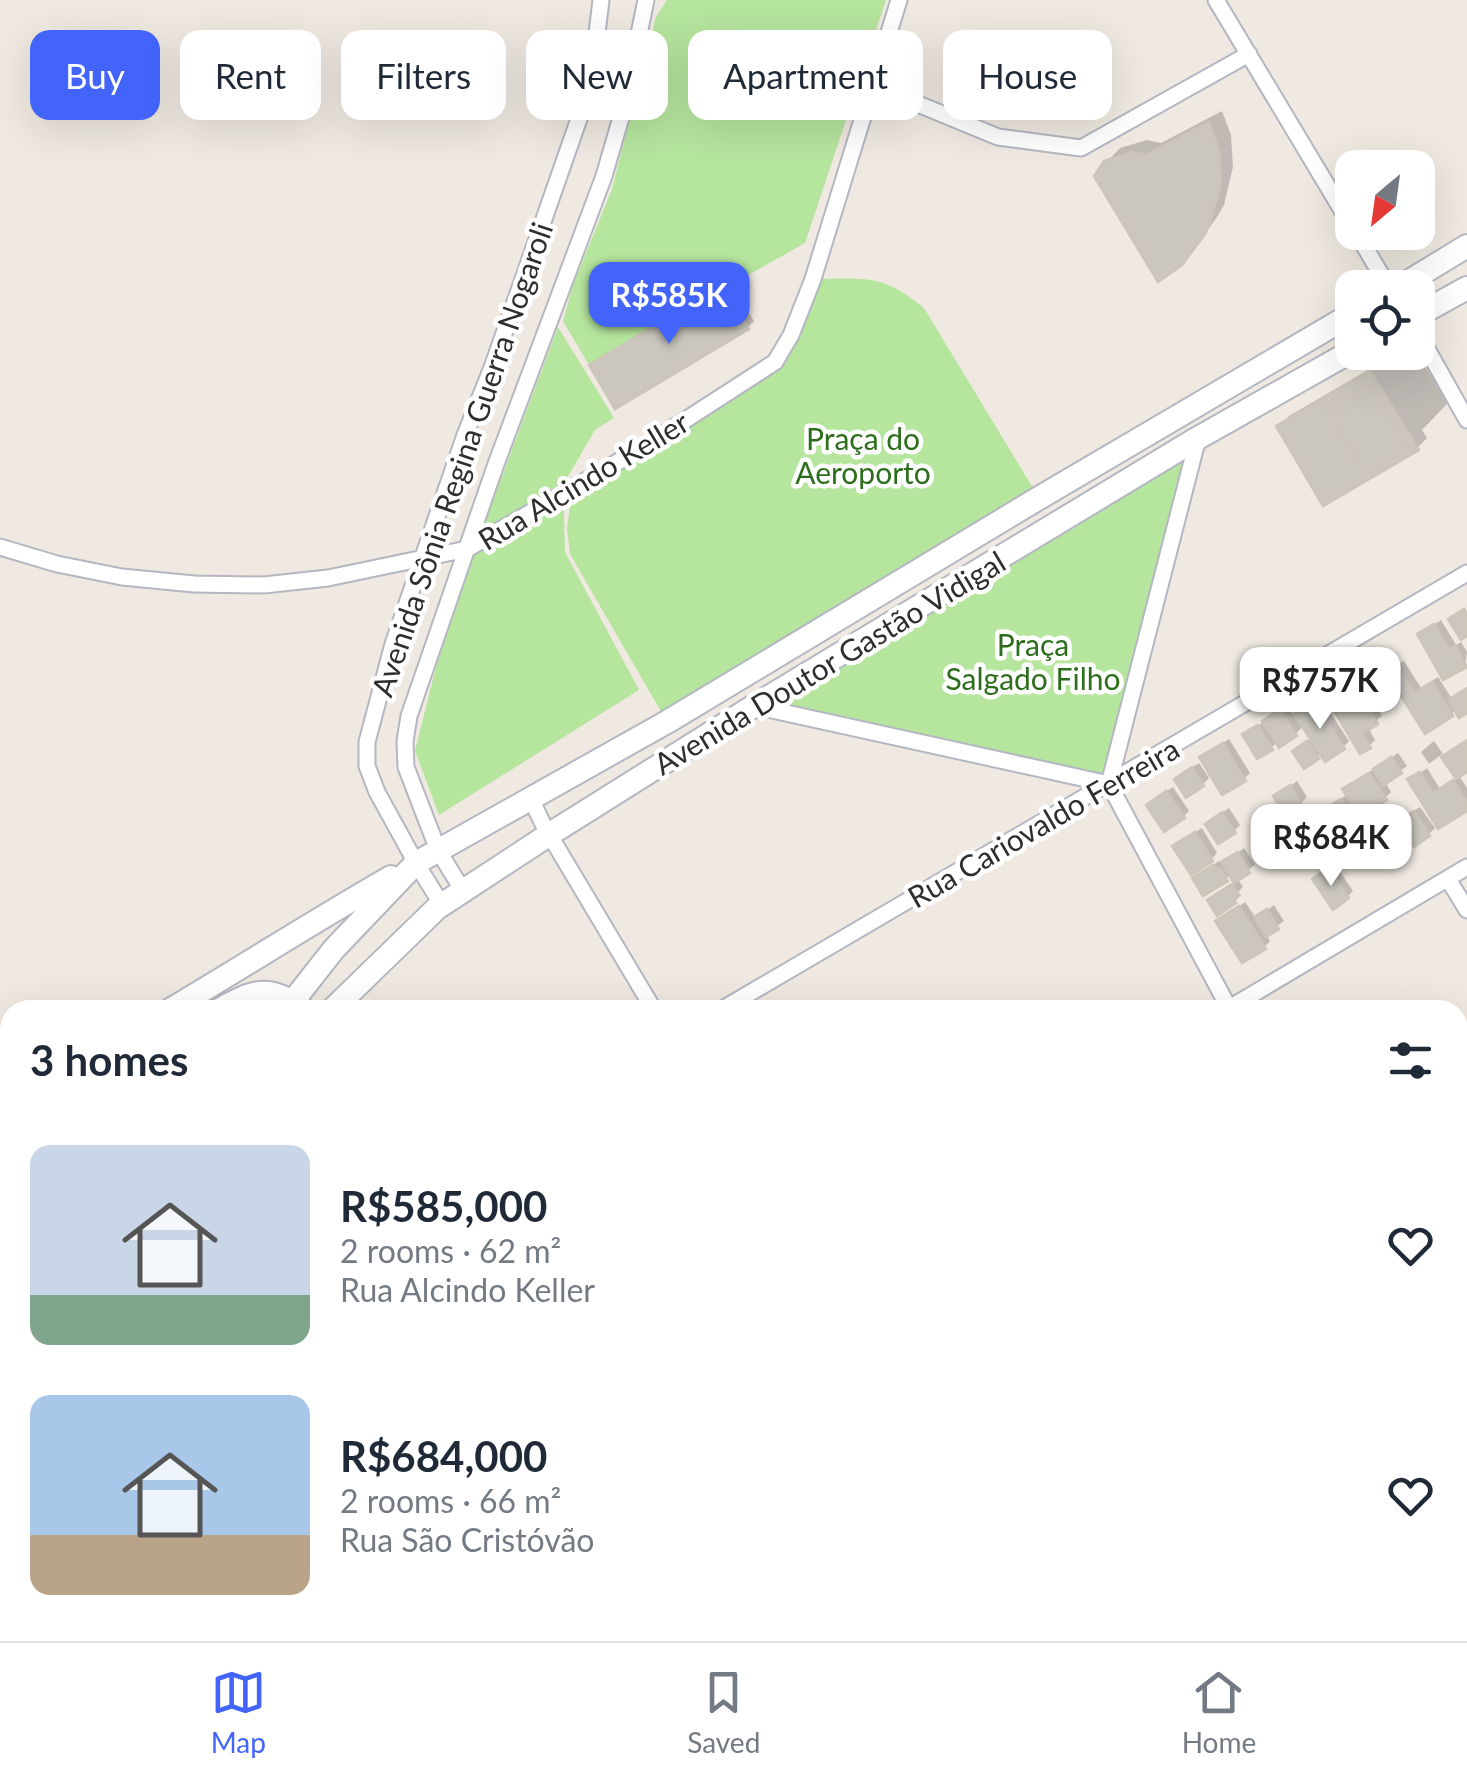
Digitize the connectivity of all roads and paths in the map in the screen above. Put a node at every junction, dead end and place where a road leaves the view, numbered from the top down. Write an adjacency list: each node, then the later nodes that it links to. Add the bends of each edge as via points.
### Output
1 (601, 0): 21 (street, Avenida Sônia Regina Guerra Nogaroli, via 581,113)
2 (646, 0): 20 (street, Avenida Sônia Regina Guerra Nogaroli, via 604,176)
3 (899, 0): 5 (street, Rua Alcindo Keller)
4 (1216, 0): 6 (street)
5 (889, 30)
6 (1249, 54): 7 (street, via 1081,148 998,137); 9 (street)
7 (923, 106)
8 (861, 120): 20 (street, Rua Alcindo Keller, via 813,279 775,362)
9 (1335, 198)
10 (1467, 246): 11 (main road)
11 (1428, 270)
12 (1467, 288): 13 (main road)
13 (1435, 305)
14 (1335, 324): 25 (main road, Avenida Doutor Gastão Vidigal)
15 (1335, 361): 18 (main road, Avenida Doutor Gastão Vidigal)
16 (1435, 363): 17 (street)
17 (1467, 420)
18 (1198, 438): 23 (main road, Avenida Doutor Gastão Vidigal); 24 (street)
19 (0, 547): 21 (street, Rua Alcindo Keller, via 57,564 194,584 328,578)
20 (467, 549): 21 (street, Rua Alcindo Keller); 27 (street, Avenida Sônia Regina Guerra Nogaroli, via 405,740 406,767)
21 (423, 558): 28 (street, Avenida Sônia Regina Guerra Nogaroli, via 393,644 366,766)
22 (1467, 573): 24 (street, Rua Cariovaldo Ferreira)
23 (754, 706): 24 (street); 26 (main road, Avenida Doutor Gastão Vidigal)
24 (1109, 784): 42 (street, Rua Cariovaldo Ferreira); 43 (street)
25 (530, 797): 26 (street); 27 (main road, Avenida Doutor Gastão Vidigal)
26 (550, 834): 31 (main road, Avenida Doutor Gastão Vidigal); 41 (street)
27 (438, 850): 28 (main road, Avenida Doutor Gastão Vidigal); 31 (street, Avenida Sônia Regina Guerra Nogaroli)
28 (416, 863): 32 (street, Avenida Sônia Regina Guerra Nogaroli); 34 (main road); 39 (main road, via 334,949)
29 (1467, 867): 30 (street)
30 (1448, 880): 33 (street); 44 (street)
31 (463, 891): 32 (main road, Avenida Doutor Gastão Vidigal)
32 (442, 905): 40 (main road, Avenida Doutor Gastão Vidigal)
33 (1467, 910)
34 (248, 964): 35 (main road); 36 (main road)
35 (263, 991): 37 (main road); 38 (main road)
36 (187, 1000)
37 (237, 1000)
38 (286, 1000)
39 (299, 1000)
40 (342, 1000)
41 (648, 1000)
42 (738, 1000)
43 (1223, 1000)
44 (1243, 1000)

